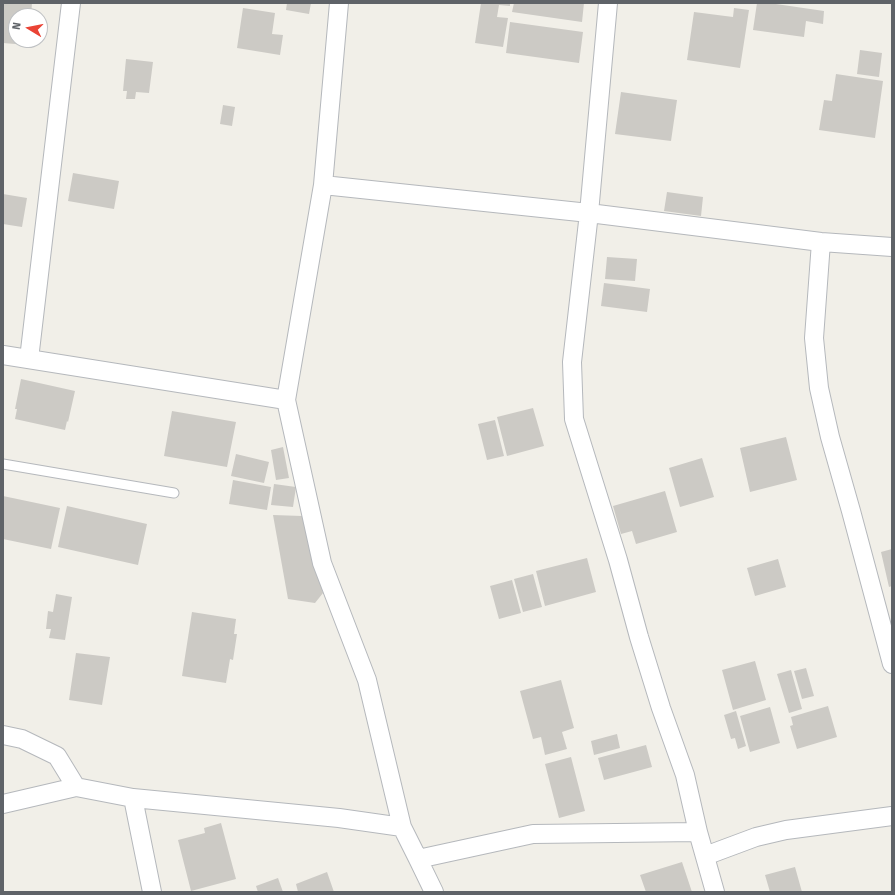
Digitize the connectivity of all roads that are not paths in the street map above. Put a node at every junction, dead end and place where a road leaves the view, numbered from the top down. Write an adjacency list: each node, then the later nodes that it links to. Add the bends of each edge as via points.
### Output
1 (71, 3): 9 (street)
2 (339, 3): 4 (street)
3 (608, 3): 5 (street)
4 (324, 185): 5 (street); 10 (street)
5 (589, 213): 6 (street); 20 (street, via 572,362 574,419 661,708 685,775)
6 (821, 242): 7 (street); 13 (street, via 814,338 819,388)
7 (892, 247)
8 (3, 355): 9 (street)
9 (29, 359): 10 (street)
10 (286, 400): 19 (street, via 322,563 367,680)
11 (3, 464): 12 (lane)
12 (174, 493)
13 (892, 664)
14 (3, 735): 15 (street, via 22,739 57,756)
15 (76, 787): 16 (street); 17 (street)
16 (133, 798): 19 (street, via 339,818); 23 (street)
17 (3, 804)
18 (892, 816): 21 (street, via 786,830 756,837)
19 (402, 827): 22 (street)
20 (698, 832): 21 (street); 22 (street, via 533,834)
21 (705, 856): 25 (street)
22 (418, 859): 24 (street)
23 (152, 892)
24 (434, 892)
25 (715, 892)

